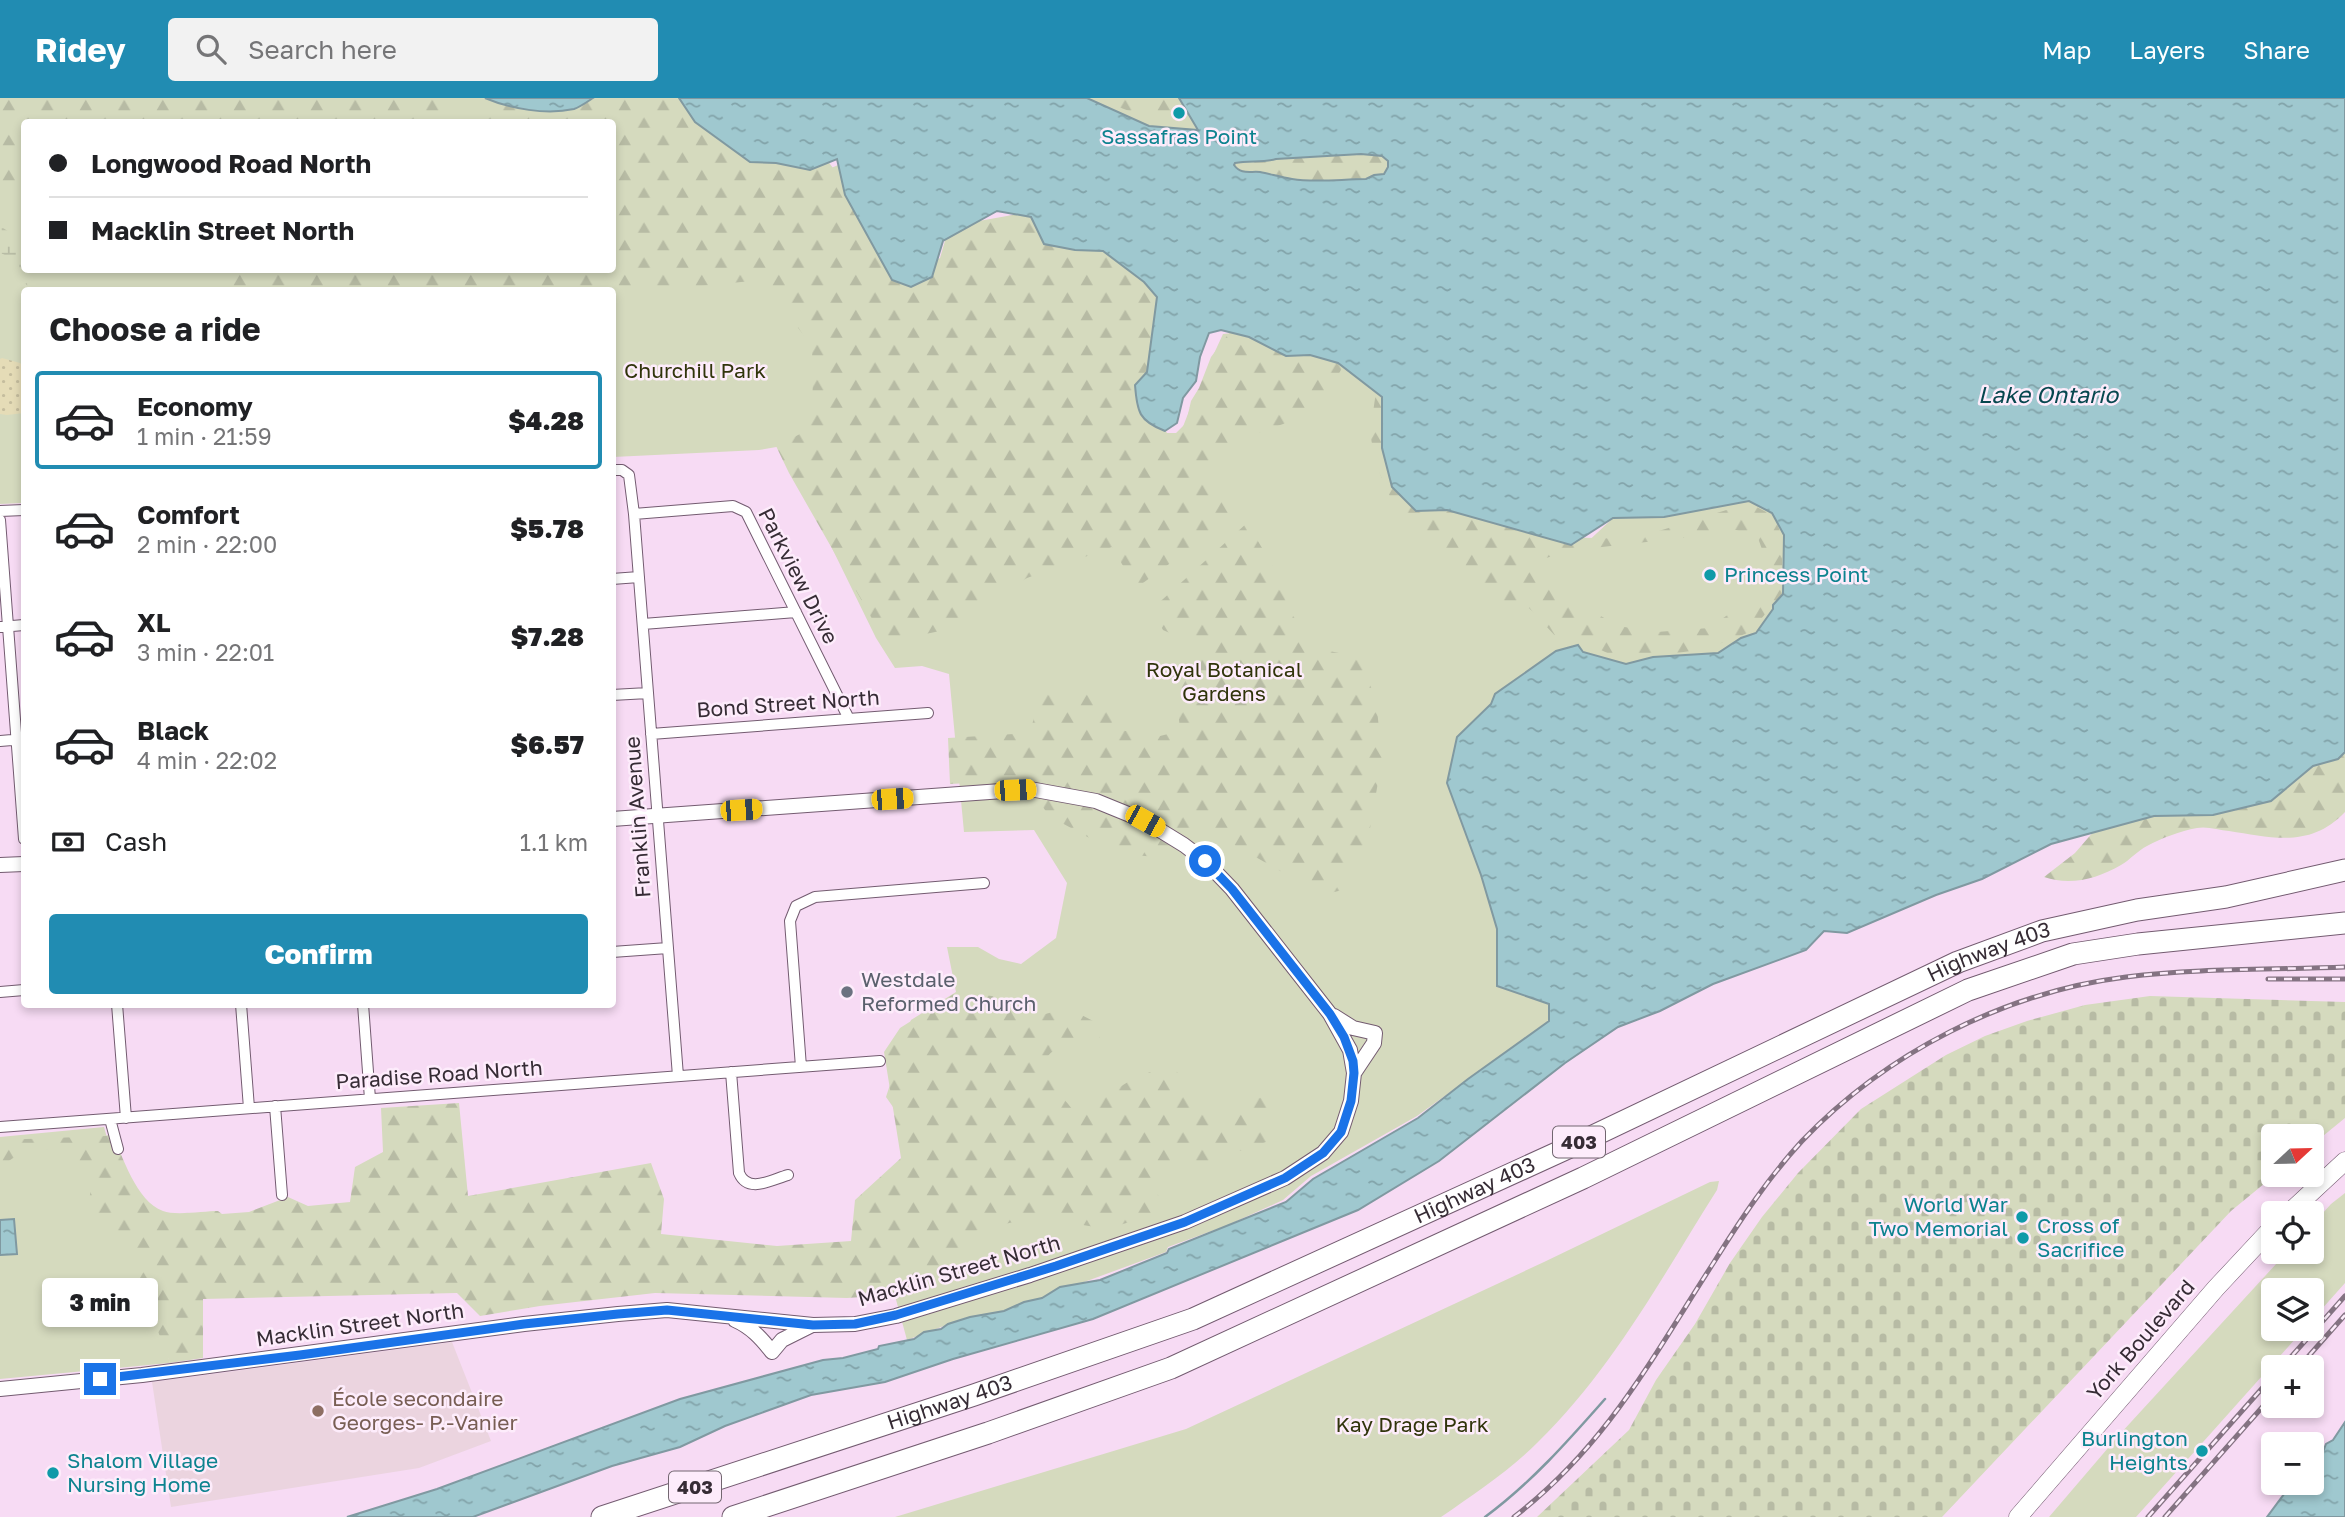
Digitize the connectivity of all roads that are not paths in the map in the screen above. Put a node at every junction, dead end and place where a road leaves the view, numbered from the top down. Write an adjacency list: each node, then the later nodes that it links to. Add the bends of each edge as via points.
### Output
1 (616, 470): 4 (street, Franklin Avenue, via 627,472)
2 (21, 510): 3 (street)
3 (0, 511)
4 (634, 514): 6 (street, Franklin Avenue); 8 (street, Parkview Drive, via 742,509)
5 (0, 520): 10 (street)
6 (639, 577): 7 (street); 9 (street, Franklin Avenue)
7 (616, 579)
8 (796, 612): 9 (street); 14 (street, Parkview Drive)
9 (643, 624): 11 (street, Franklin Avenue)
10 (4, 626): 16 (street)
11 (648, 693): 12 (street); 15 (street, Franklin Avenue)
12 (616, 695)
13 (928, 713): 14 (street, Bond Street North)
14 (849, 719): 15 (street, Bond Street North)
15 (651, 734): 18 (street, Franklin Avenue)
16 (21, 740): 17 (street)
17 (0, 741)
18 (658, 816): 19 (street); 25 (street, Franklin Avenue); 32 (street, via 1030,789 1096,801 1145,821 1205,861)
19 (616, 819)
20 (21, 864): 21 (street)
21 (0, 865)
22 (2345, 870): 53 (highway, Highway 403 / 403, via 2042,931 1958,961 1570,1147 1193,1319)
23 (984, 883): 34 (street, via 815,897 796,906 790,920)
24 (2345, 923): 54 (highway, Highway 403 / 403, via 2073,954 1968,990 1583,1178 1171,1368)
25 (668, 948): 26 (street); 37 (street, Franklin Avenue)
26 (616, 952)
27 (21, 990): 28 (street)
28 (0, 992)
29 (117, 1008): 41 (street)
30 (242, 1008): 40 (street)
31 (363, 1008): 38 (street)
32 (1330, 1014): 36 (street, via 1350,1050); 36 (street, via 1375,1034)
33 (880, 1061): 34 (street, Paradise Road North)
34 (801, 1067): 35 (street, Paradise Road North)
35 (731, 1072): 37 (street, Paradise Road North); 46 (street, via 741,1179 757,1185)
36 (1354, 1075): 51 (street, Macklin Street North, via 1341,1132 1323,1153 1285,1178 1185,1222 1030,1275 896,1315 855,1324)
37 (678, 1076): 38 (street, Paradise Road North)
38 (370, 1099): 39 (street, Paradise Road North)
39 (275, 1106): 40 (street, Paradise Road North); 47 (street)
40 (249, 1108): 41 (street, Paradise Road North)
41 (126, 1118): 42 (street, Paradise Road North)
42 (110, 1119): 43 (street, Paradise Road North); 44 (street)
43 (0, 1127)
44 (118, 1149)
45 (2345, 1161): 48 (main road)
46 (788, 1175)
47 (282, 1195)
48 (2301, 1201)
49 (2261, 1240): 55 (main road, York Boulevard)
50 (727, 1316): 51 (street, Macklin Street North); 51 (street, via 745,1324 772,1352 782,1340); 52 (street, Macklin Street North, via 667,1310 618,1314)
51 (813, 1325)
52 (0, 1389)
53 (602, 1517)
54 (733, 1517)
55 (2018, 1517)

